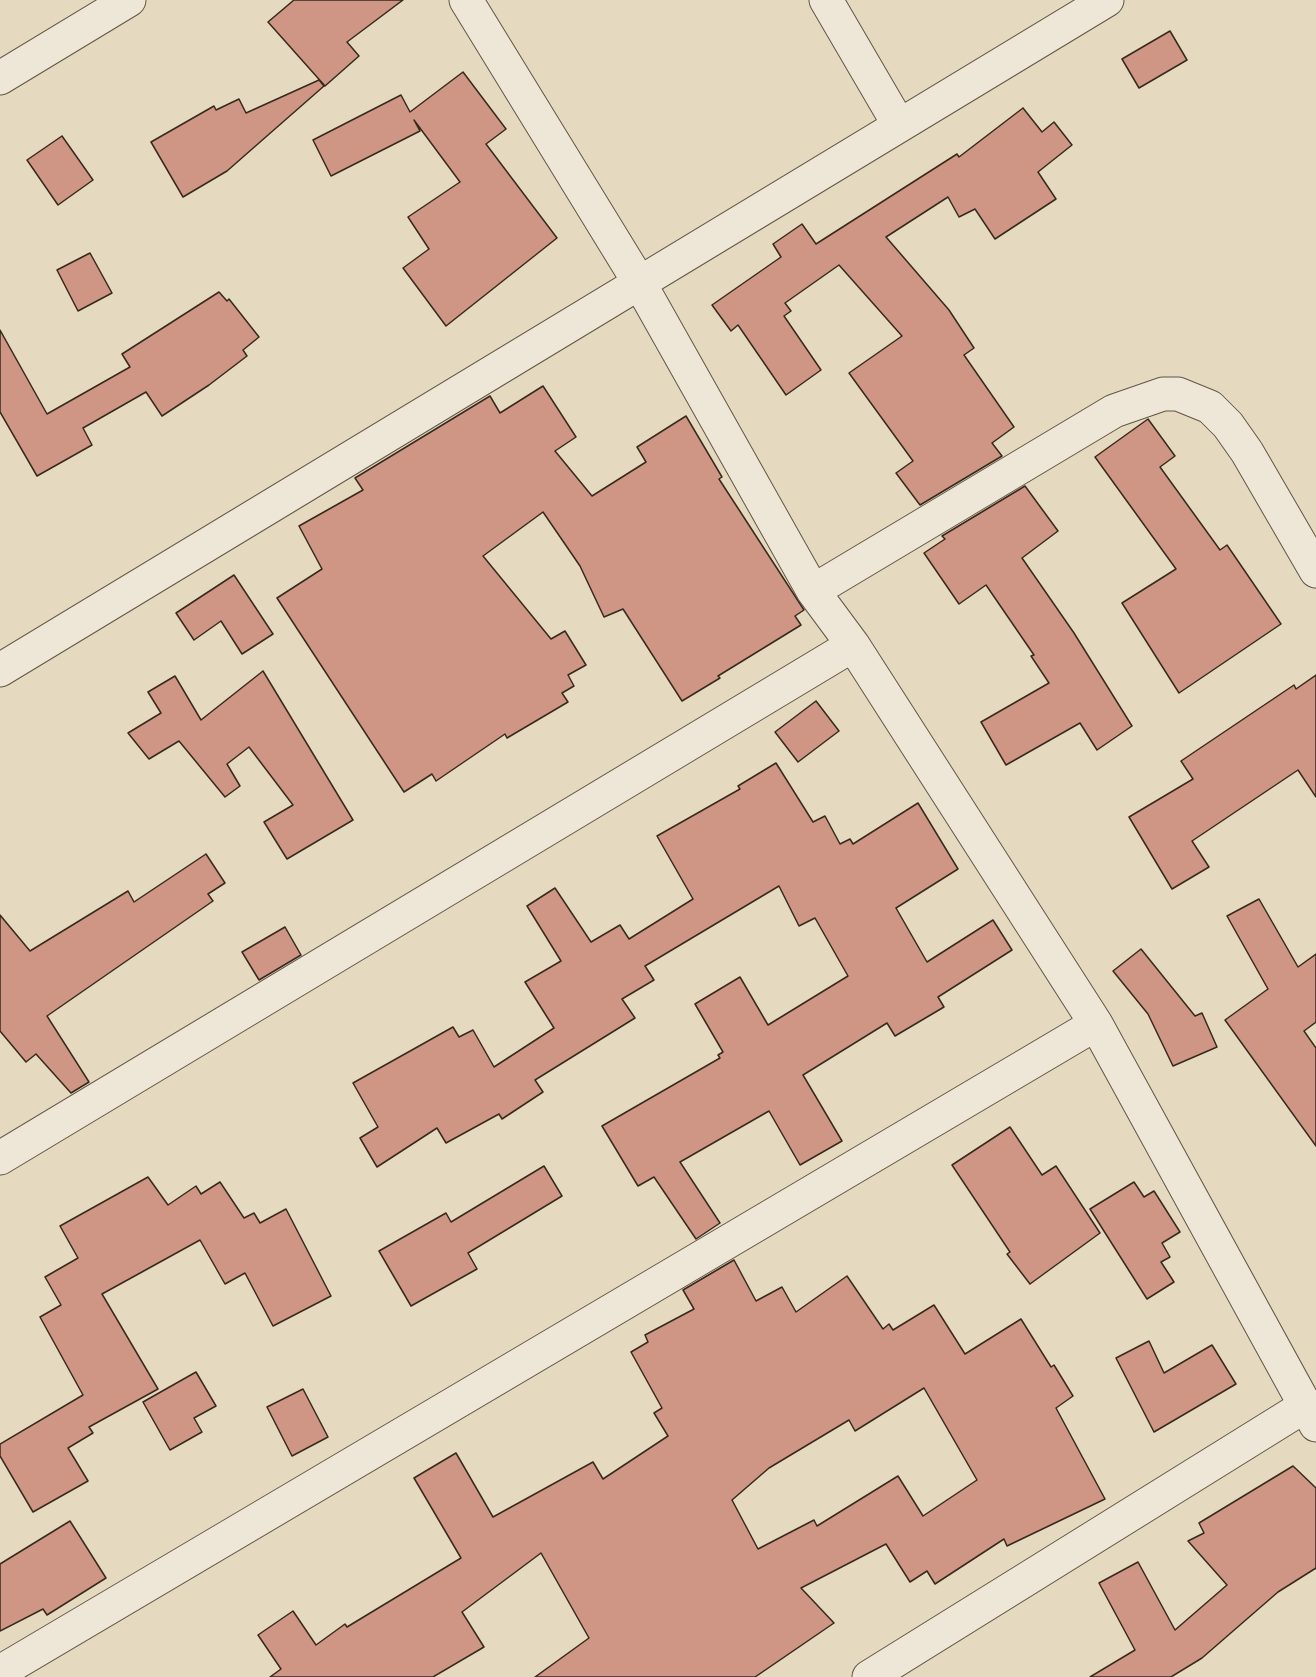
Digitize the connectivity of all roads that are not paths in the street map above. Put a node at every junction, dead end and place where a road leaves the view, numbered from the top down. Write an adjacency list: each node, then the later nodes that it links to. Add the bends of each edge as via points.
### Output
1 (129, 0): 5 (street)
2 (466, 0): 7 (street)
3 (826, 0): 6 (street)
4 (1107, 0): 6 (street)
5 (0, 78)
6 (899, 125): 7 (street)
7 (639, 282): 9 (street); 11 (street)
8 (1316, 571): 9 (street, via 1228,425 1210,406 1178,394 1163,394 1114,411)
9 (813, 591): 10 (street)
10 (853, 645): 12 (street); 13 (street)
11 (0, 670)
12 (1096, 1023): 14 (street); 15 (street)
13 (0, 1158)
14 (1311, 1415): 16 (street)
15 (0, 1672)
16 (869, 1677)

